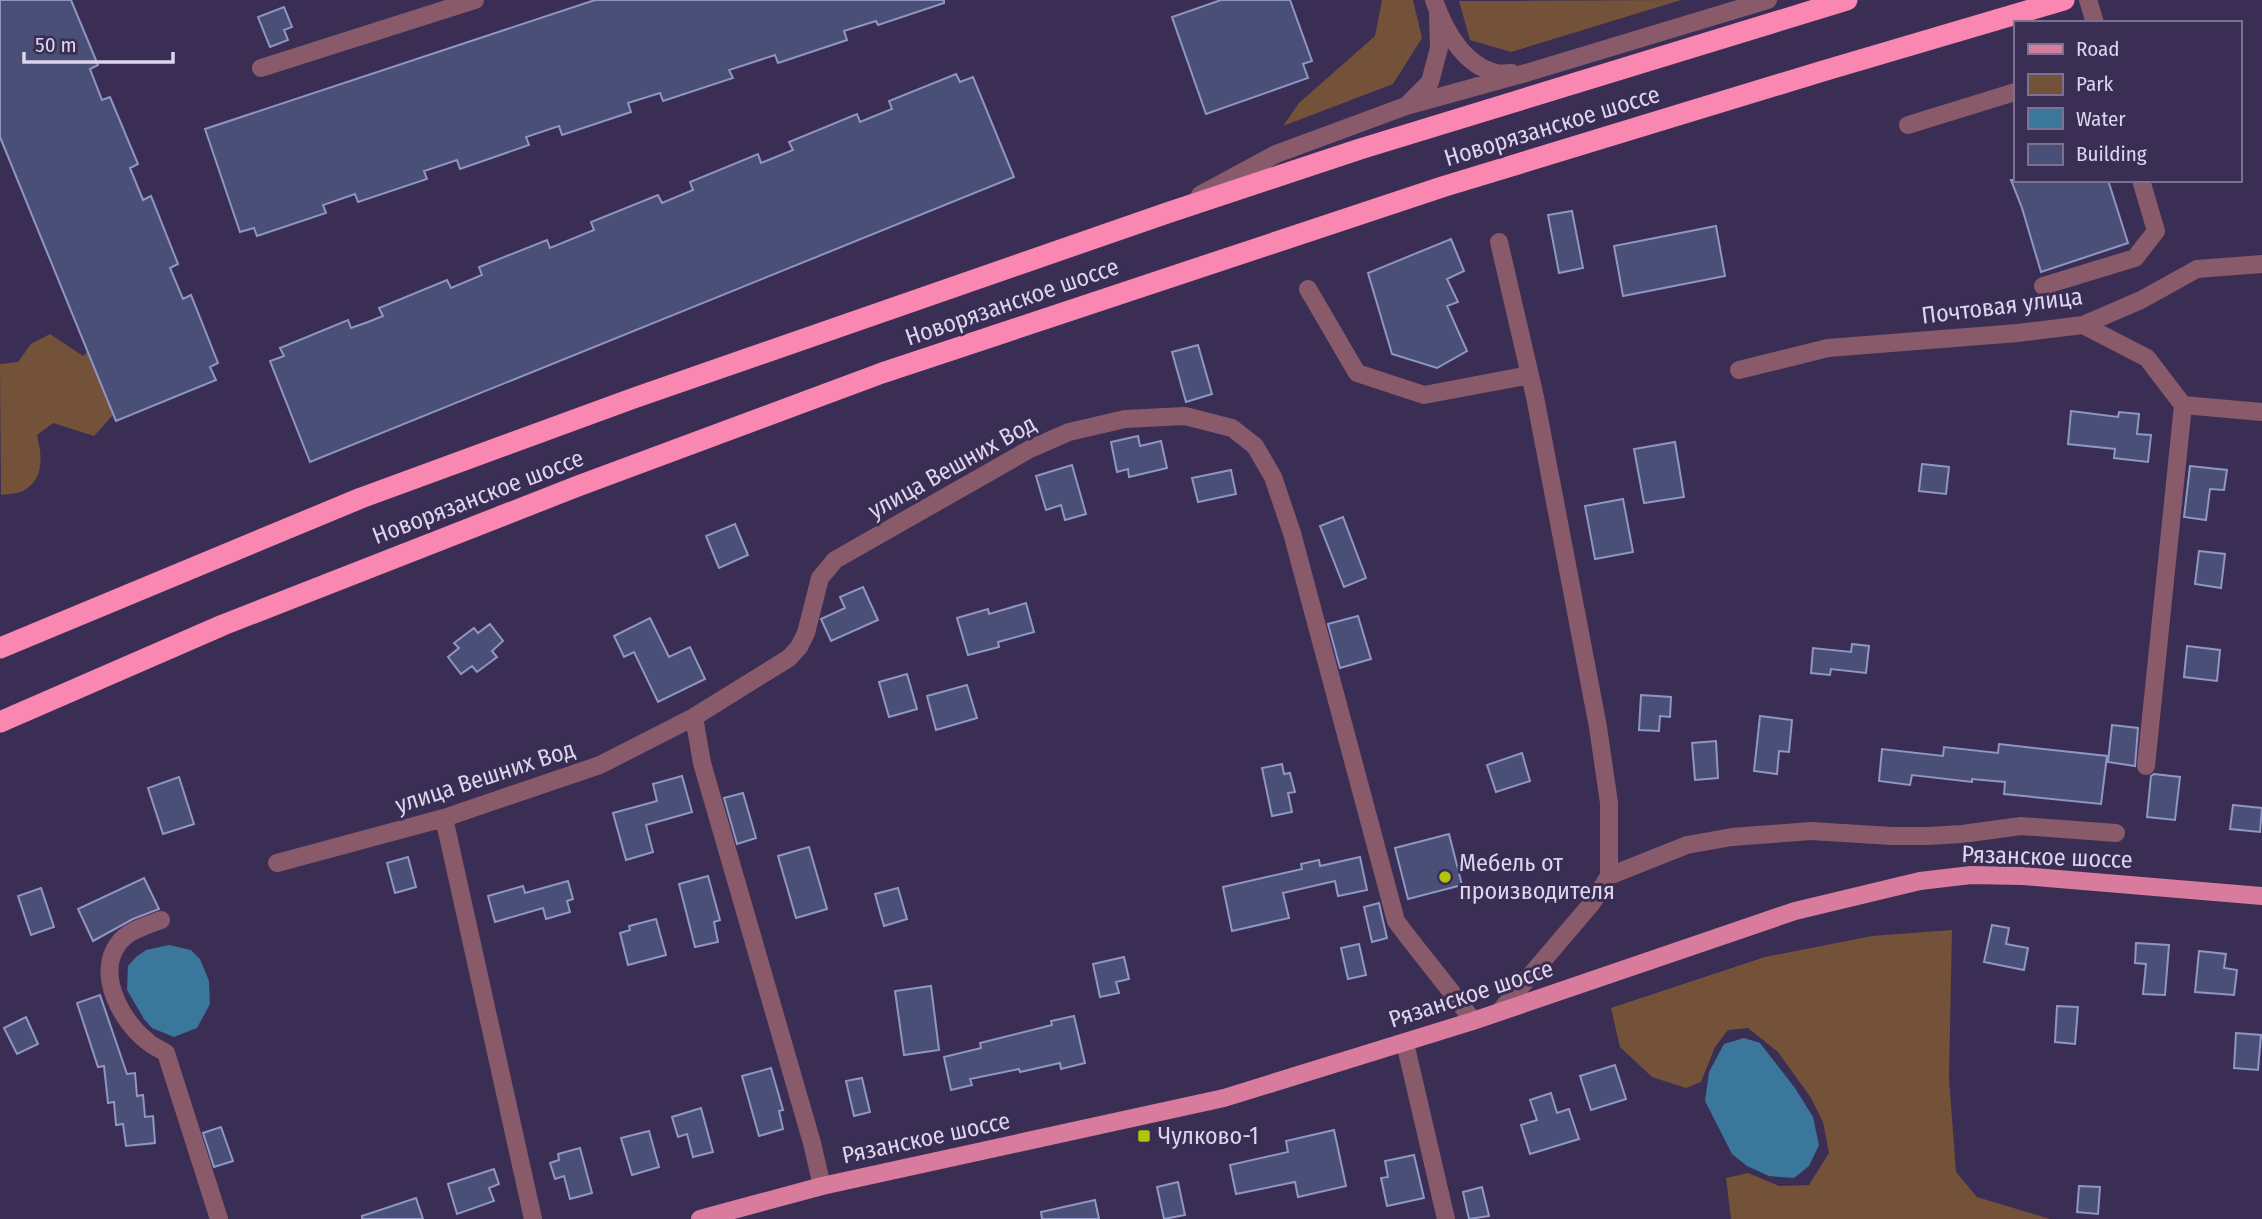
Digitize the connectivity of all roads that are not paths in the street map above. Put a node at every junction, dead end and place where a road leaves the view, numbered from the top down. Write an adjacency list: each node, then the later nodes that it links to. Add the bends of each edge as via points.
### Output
1 (475, 0): 8 (street)
2 (1768, 0): 9 (street)
3 (1847, 0): 14 (highway, Новорязанское шоссе)
4 (2064, 0): 26 (highway, Новорязанское шоссе, via 1443,187 882,373 222,625)
5 (2088, 0): 7 (street)
6 (1436, 6): 9 (street, via 1454,43 1474,62 1496,73); 11 (street, via 1439,48 1430,82)
7 (2094, 21)
8 (261, 68)
9 (1527, 73): 11 (street)
10 (2014, 92): 12 (street)
11 (1406, 106): 14 (street, via 1276,154)
12 (1908, 125)
13 (2142, 182): 17 (street, via 2156,231 2135,258)
14 (1167, 213): 24 (highway, Новорязанское шоссе, via 374,493)
15 (1499, 242): 21 (street)
16 (2262, 264): 19 (street, Почтовая улица, via 2197,269)
17 (2043, 286)
18 (1307, 289): 21 (street, via 1357,373 1424,395)
19 (2083, 325): 20 (street, Почтовая улица, via 1828,348); 22 (street, via 2147,358)
20 (1739, 370)
21 (1530, 375): 31 (street, via 1598,727 1609,803)
22 (2183, 405): 23 (street); 27 (street)
23 (2262, 412)
24 (0, 648)
25 (694, 717): 28 (street, улица Вешних Вод, via 600,765); 35 (street, улица Вешних Вод, via 789,659 806,633 820,578 835,560 1030,449 1069,432 1125,419 1185,416 1232,428 1255,446 1273,477 1292,533 1396,921); 37 (street, via 702,763)
26 (0, 722)
27 (2146, 766)
28 (444, 818): 30 (street, улица Вешних Вод); 39 (street)
29 (2116, 833): 31 (street, via 2021,826 1928,836 1811,831 1732,836 1687,845)
30 (277, 863)
31 (1609, 876): 34 (street, via 1592,904)
32 (2262, 896): 34 (main road, Рязанское шоссе, via 2023,876 1971,875 1920,881 1795,911)
33 (161, 920): 38 (street, via 142,926 119,942 109,975 126,1018 146,1041 166,1053)
34 (1500, 1011): 35 (main road, Рязанское шоссе)
35 (1473, 1021): 36 (main road, Рязанское шоссе)
36 (1405, 1043): 37 (main road, Рязанское шоссе, via 1224,1098); 41 (street)
37 (822, 1186): 40 (main road, Рязанское шоссе)
38 (219, 1219)
39 (533, 1219)
40 (700, 1219)
41 (1446, 1219)

